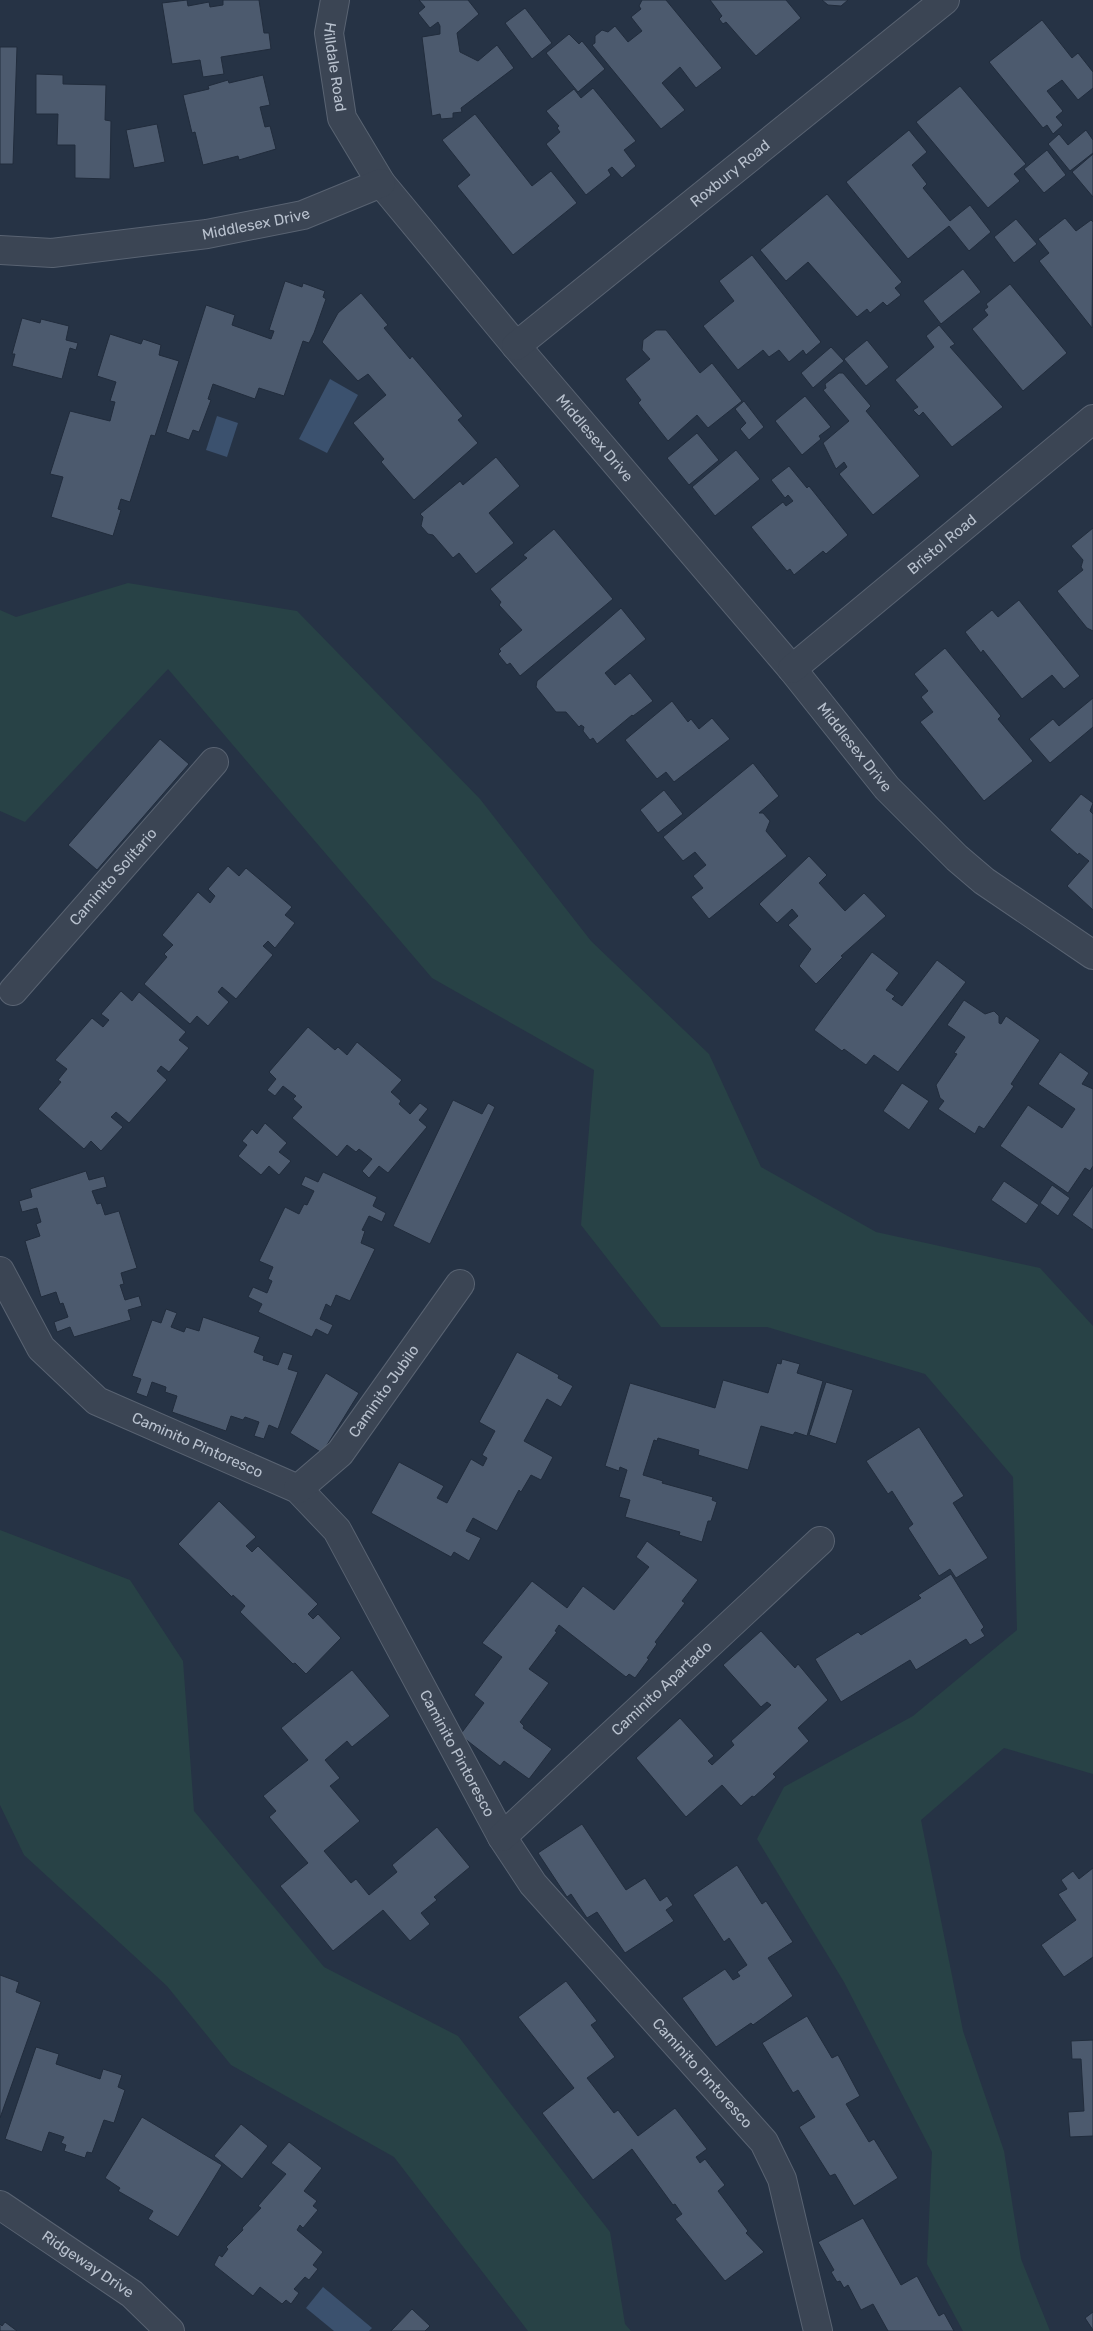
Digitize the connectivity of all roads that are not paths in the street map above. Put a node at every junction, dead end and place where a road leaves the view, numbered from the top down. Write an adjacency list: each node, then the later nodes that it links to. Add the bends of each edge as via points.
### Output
1 (335, 0): 3 (street, Hilldale Road, via 329,33 342,118)
2 (945, 0): 5 (street, Roxbury Road)
3 (381, 183): 4 (street, Middlesex Drive, via 303,215 207,234 52,253); 5 (street, Middlesex Drive)
4 (0, 250)
5 (516, 346): 7 (street, Middlesex Drive)
6 (1093, 419): 7 (street, Bristol Road)
7 (792, 669): 9 (street, Middlesex Drive, via 887,788 957,858 984,881)
8 (214, 762): 10 (street, Caminito Solitario)
9 (1093, 956)
10 (4, 996)
11 (0, 1271): 13 (street, Caminito Pintoresco, via 41,1348 97,1401)
12 (460, 1284): 13 (street, Caminito Jubilo, via 340,1453)
13 (298, 1489): 15 (street, Caminito Pintoresco, via 337,1530)
14 (820, 1541): 15 (street, Caminito Apartado)
15 (502, 1837): 18 (street, Caminito Pintoresco, via 533,1884 764,2142 782,2179)
16 (0, 2205): 17 (street, Ridgeway Drive, via 132,2294)
17 (170, 2331)
18 (818, 2331)

